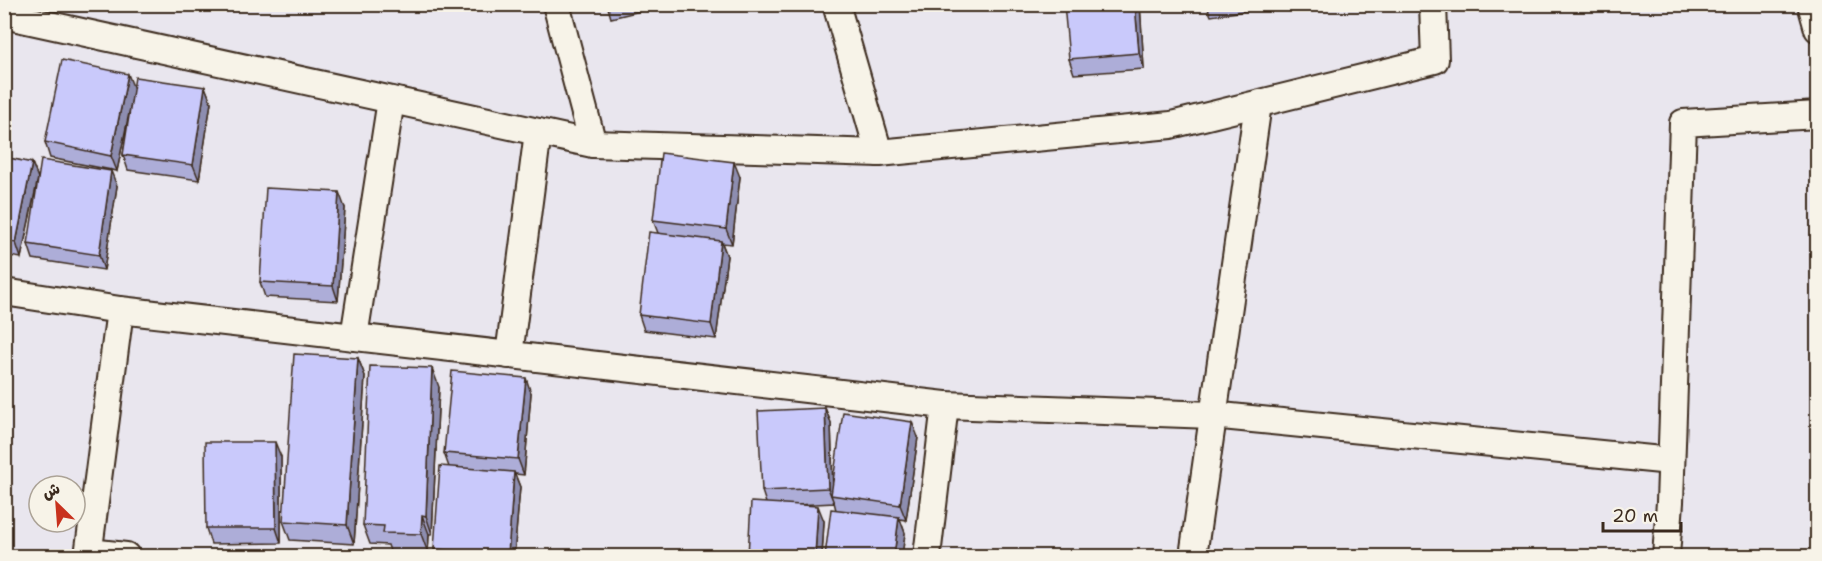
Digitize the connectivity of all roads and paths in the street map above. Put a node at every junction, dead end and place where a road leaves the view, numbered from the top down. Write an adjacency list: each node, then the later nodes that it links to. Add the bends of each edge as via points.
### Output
1 (556, 4): 11 (street)
2 (836, 4): 12 (street)
3 (1432, 4): 8 (street, via 1435,60)
4 (1811, 4): 6 (street)
5 (4, 15): 7 (street)
6 (1818, 29)
7 (391, 100): 10 (street); 15 (street)
8 (1258, 104): 12 (street, via 1172,125); 18 (street)
9 (1818, 115): 19 (street, via 1683,123)
10 (538, 132): 11 (street); 16 (street)
11 (593, 144): 12 (street)
12 (879, 153)
13 (4, 292): 14 (street)
14 (120, 310): 15 (street); 20 (street)
15 (354, 337): 16 (street)
16 (509, 355): 17 (street)
17 (945, 405): 18 (street); 22 (street)
18 (1212, 415): 19 (street); 23 (street)
19 (1671, 461): 24 (street)
20 (88, 554): 21 (street)
21 (126, 556)
22 (927, 556)
23 (1193, 556)
24 (1666, 556)

